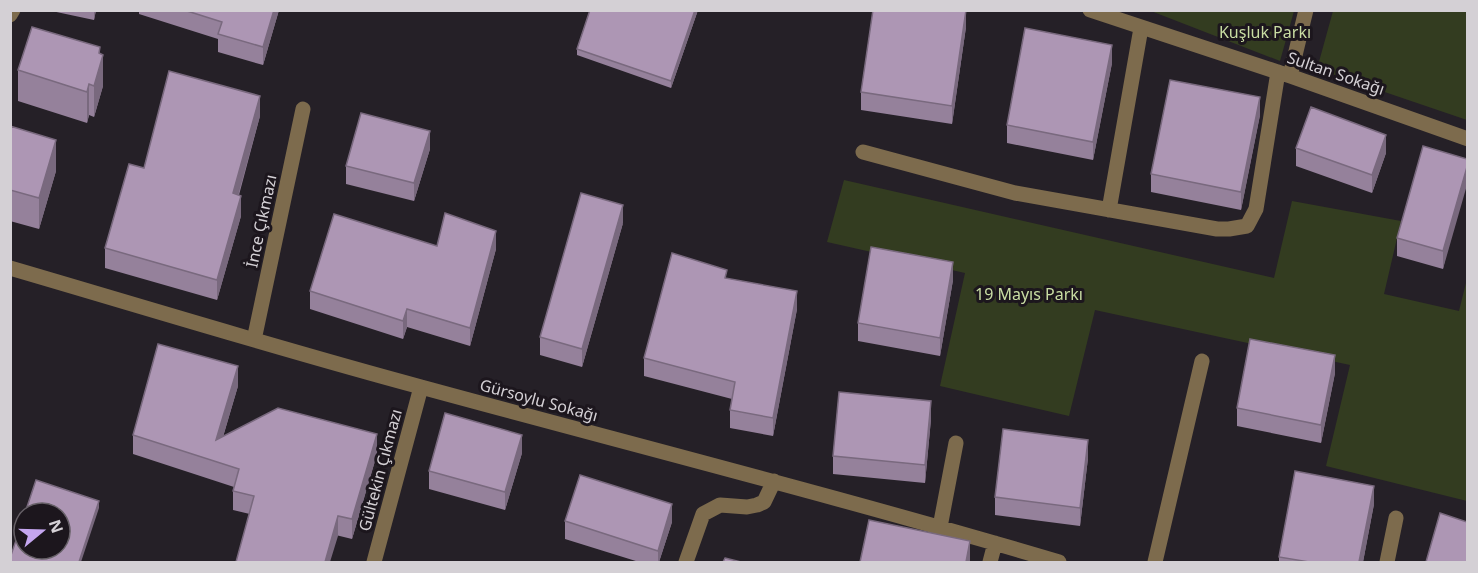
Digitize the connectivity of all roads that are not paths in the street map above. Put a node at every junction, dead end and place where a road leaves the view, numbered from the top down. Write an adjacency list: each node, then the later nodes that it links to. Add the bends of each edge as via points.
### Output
1 (13, 10): 4 (street)
2 (1090, 10): 5 (street, Sultan Sokağı)
3 (1306, 10): 6 (street)
4 (10, 15)
5 (1141, 28): 6 (street, Sultan Sokağı); 10 (street)
6 (1284, 74): 8 (street, Sultan Sokağı); 10 (street, via 1256,209 1247,226 1217,229)
7 (303, 109): 12 (street, İnce Çıkmazı)
8 (1467, 139)
9 (863, 152): 10 (street, via 1015,193)
10 (1109, 210)
11 (10, 268): 12 (street, Gürsoylu Sokağı)
12 (254, 340): 14 (street, Gürsoylu Sokağı)
13 (1202, 361): 24 (street)
14 (422, 387): 16 (street, Gürsoylu Sokağı); 20 (street, Gültekin Çıkmazı)
15 (956, 443): 18 (street)
16 (774, 481): 18 (street, Gürsoylu Sokağı); 21 (street, via 764,502 757,506 720,505 703,514)
17 (1396, 518): 25 (street)
18 (940, 527): 19 (street, Gürsoylu Sokağı)
19 (995, 543): 22 (street); 23 (street, Gürsoylu Sokağı)
20 (374, 562)
21 (686, 562)
22 (990, 562)
23 (1059, 562)
24 (1155, 562)
25 (1387, 562)

